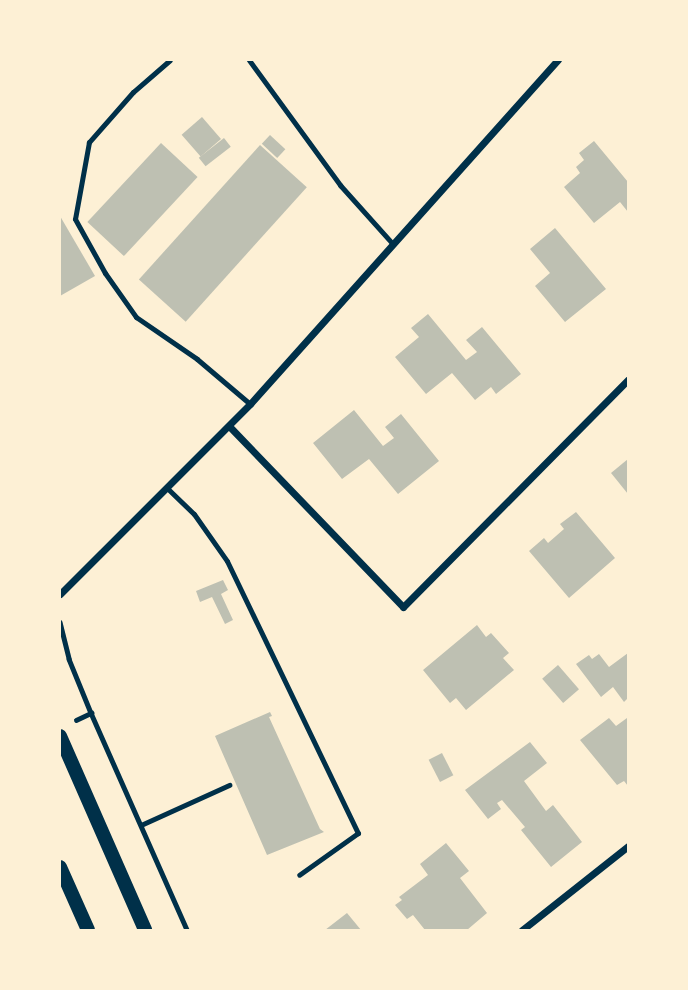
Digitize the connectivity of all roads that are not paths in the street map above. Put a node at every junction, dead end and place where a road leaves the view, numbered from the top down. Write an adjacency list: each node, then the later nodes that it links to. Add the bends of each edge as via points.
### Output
1 (170, 60): 6 (lane, via 133,92 89,142 75,219 136,317 197,359)
2 (249, 60): 4 (lane, via 341,186)
3 (558, 60): 4 (street)
4 (394, 245): 6 (street)
5 (628, 380): 7 (street, via 403,607)
6 (250, 404): 7 (street)
7 (229, 426): 8 (street)
8 (167, 488): 9 (street); 13 (lane, via 194,514 227,561 358,833)
9 (60, 594)
10 (60, 736): 15 (main road)
11 (628, 846): 16 (street)
12 (61, 875): 14 (main road)
13 (299, 875)
14 (88, 930)
15 (145, 930)
16 (522, 930)

